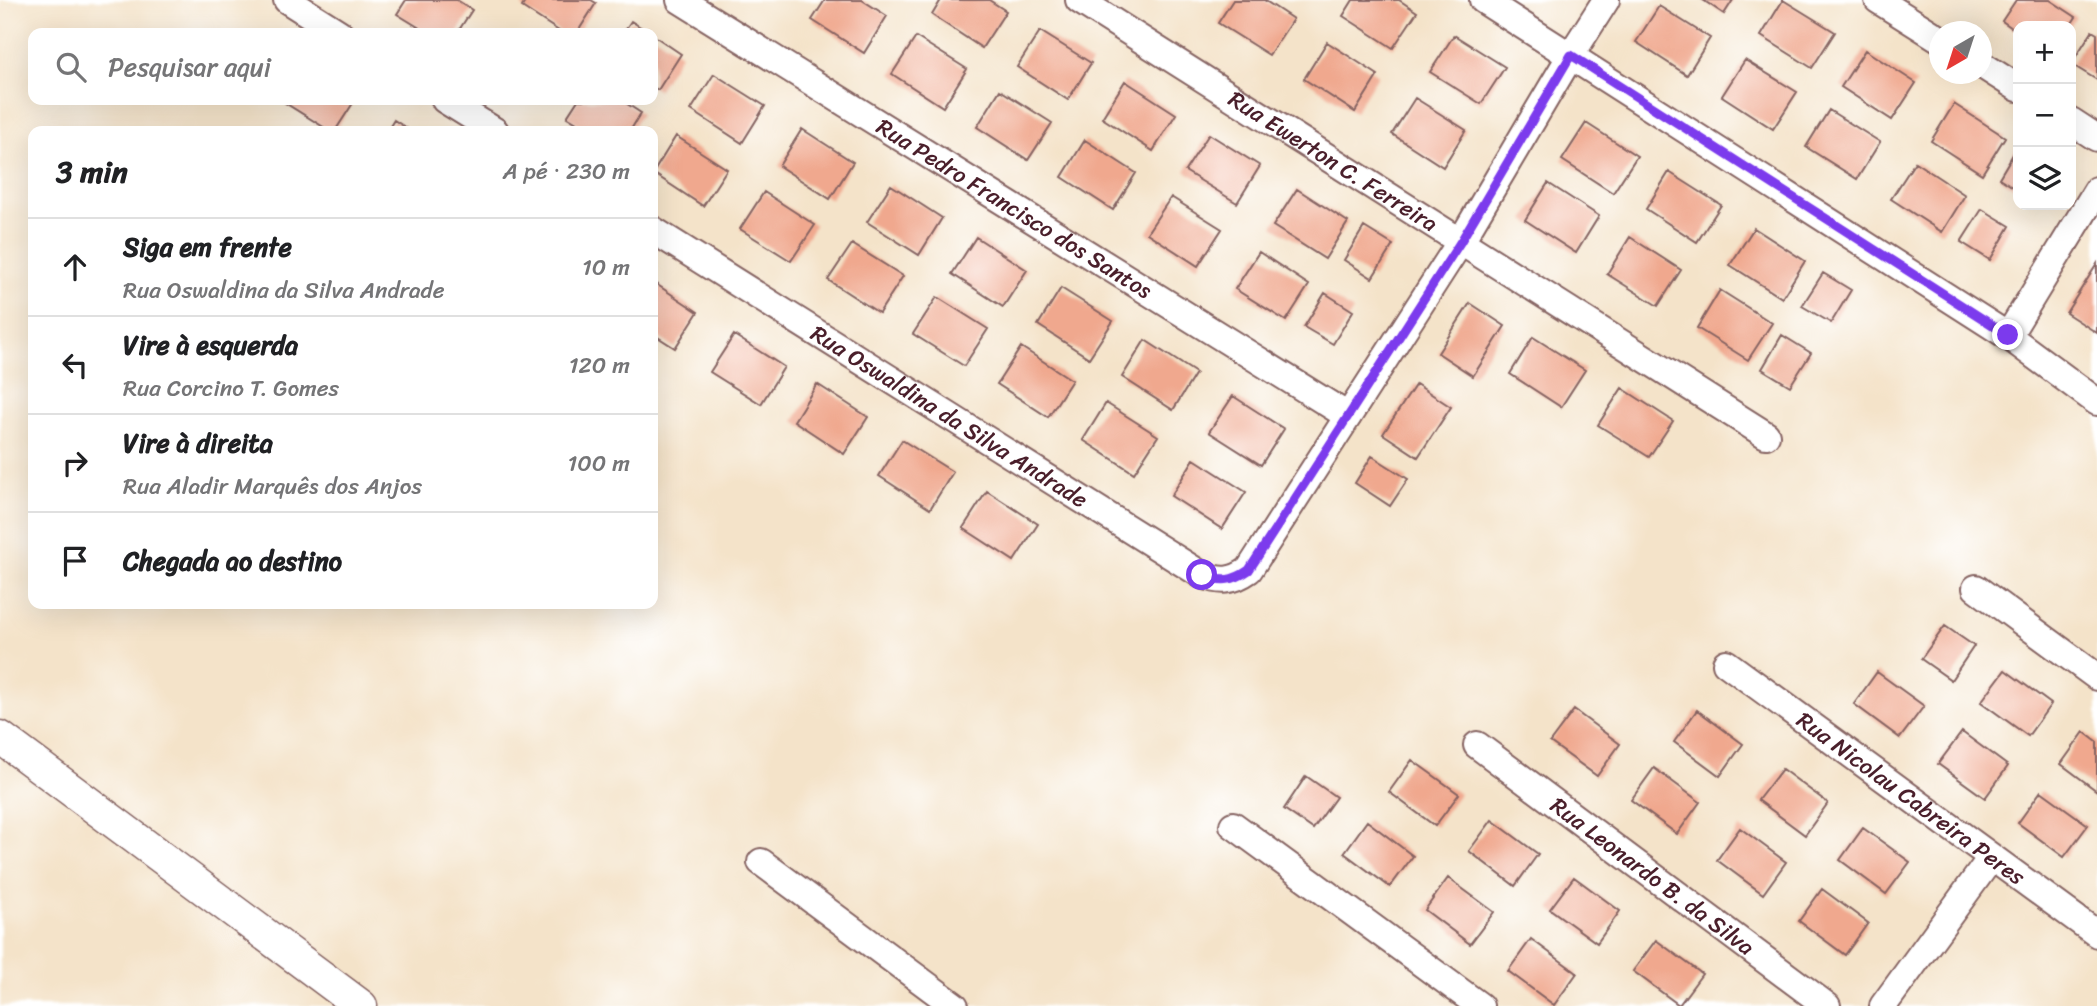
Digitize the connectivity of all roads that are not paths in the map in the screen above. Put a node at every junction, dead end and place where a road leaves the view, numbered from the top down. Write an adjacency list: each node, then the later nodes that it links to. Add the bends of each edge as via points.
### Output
1 (286, 0): 7 (street)
2 (680, 0): 21 (street, Rua Pedro Francisco dos Santos)
3 (1079, 0): 18 (street, Rua Ewerton C. Ferreira)
4 (1483, 0): 9 (street)
5 (1606, 0): 9 (street)
6 (1878, 0): 8 (street)
7 (331, 28)
8 (1929, 32)
9 (1571, 55): 18 (street); 19 (street)
10 (1992, 71): 11 (street)
11 (2013, 85)
12 (453, 105): 14 (street)
13 (2076, 124): 15 (street)
14 (487, 126)
15 (2097, 138)
16 (2097, 190): 19 (street)
17 (658, 233): 21 (street, Rua Oswaldina da Silva Andrade, via 1218,581 1235,580 1249,570)
18 (1461, 241): 21 (street); 22 (street, Rua Ewerton C. Ferreira)
19 (2008, 335): 20 (street)
20 (2097, 402)
21 (1348, 416)
22 (1766, 435)
23 (1976, 588): 25 (street)
24 (1726, 663): 29 (street, Rua Nicolau Cabreira Peres)
25 (2097, 677)
26 (0, 737): 32 (street)
27 (1477, 745): 35 (street, Rua Leonardo B. da Silva)
28 (1233, 825): 34 (street)
29 (1992, 858): 31 (street, Rua Nicolau Cabreira Peres); 36 (street)
30 (761, 862): 33 (street)
31 (2097, 934)
32 (361, 1006)
33 (955, 1006)
34 (1479, 1006)
35 (1827, 1006)
36 (1883, 1006)

